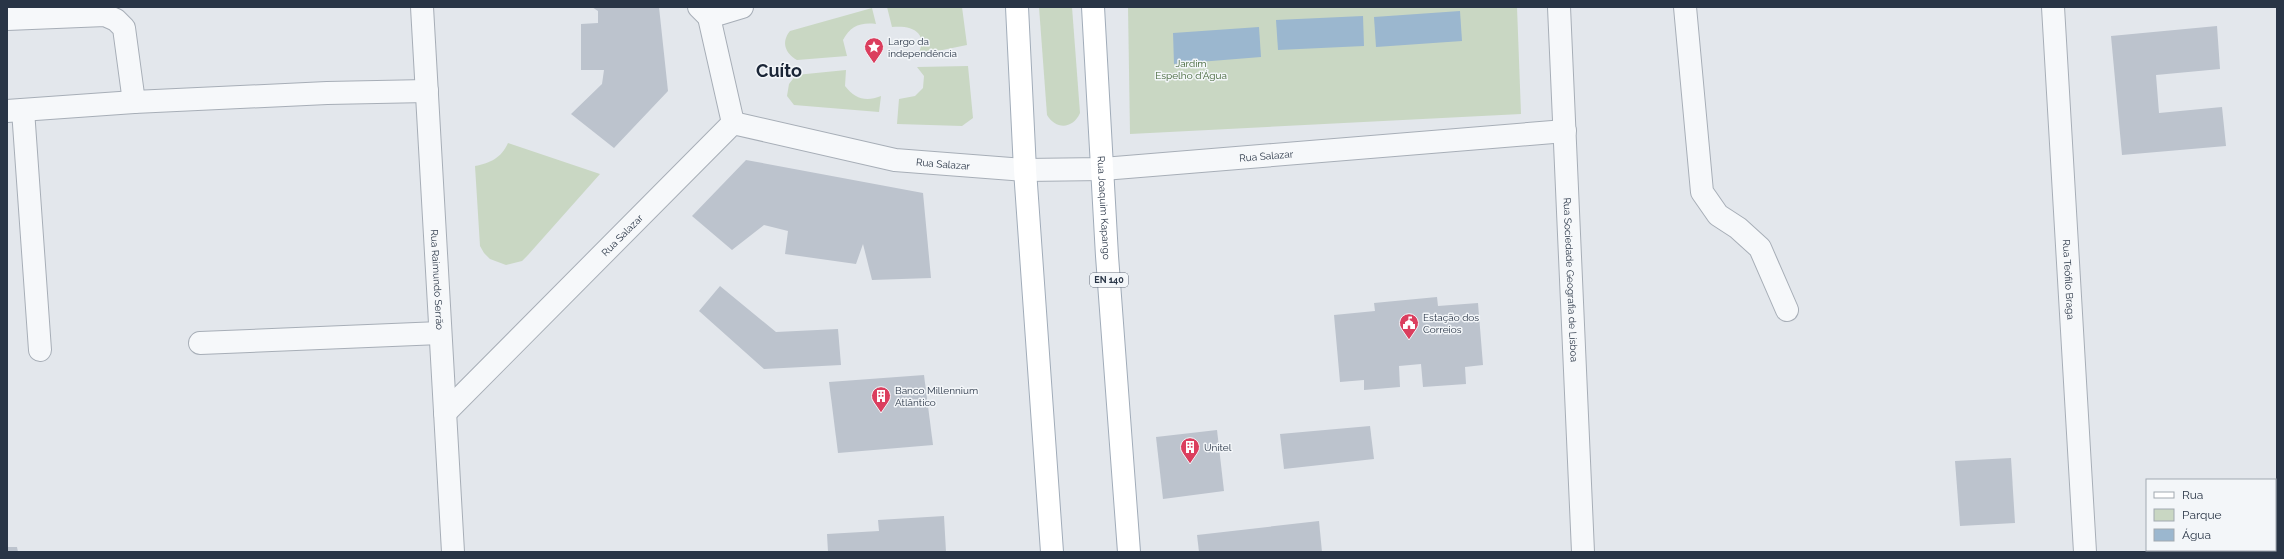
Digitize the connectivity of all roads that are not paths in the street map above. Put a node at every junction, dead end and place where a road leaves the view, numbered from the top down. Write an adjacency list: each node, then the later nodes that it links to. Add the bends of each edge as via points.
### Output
1 (422, 7): 10 (street, Rua Raimundo Serrão)
2 (742, 7): 8 (street)
3 (1017, 7): 16 (main road)
4 (1093, 7): 15 (main road, Rua Joaquim Kapango / EN 140)
5 (1559, 7): 14 (street, Rua Sociedade Geografia de Lisboa)
6 (1685, 7): 17 (street, via 1702,192 1718,215 1738,228 1760,248)
7 (2054, 7): 26 (street, Rua Teófilo Braga)
8 (704, 12): 13 (street)
9 (7, 19): 11 (street, via 105,15 116,20 124,28)
10 (427, 91): 11 (street); 18 (street, Rua Raimundo Serrão)
11 (134, 102): 12 (street)
12 (15, 111): 20 (street)
13 (733, 123): 16 (street, Rua Salazar, via 895,160); 21 (street, Rua Salazar)
14 (1565, 131): 15 (street, Rua Salazar); 25 (street, Rua Sociedade Geografia de Lisboa)
15 (1103, 169): 16 (street, Rua Salazar); 24 (main road, Rua Joaquim Kapango / EN 140)
16 (1025, 170): 23 (main road)
17 (1788, 310)
18 (440, 334): 19 (street); 21 (street, Rua Raimundo Serrão)
19 (200, 343)
20 (40, 350)
21 (444, 413): 22 (street, Rua Raimundo Serrão)
22 (453, 552)
23 (1052, 552)
24 (1129, 552)
25 (1583, 552)
26 (2085, 552)

